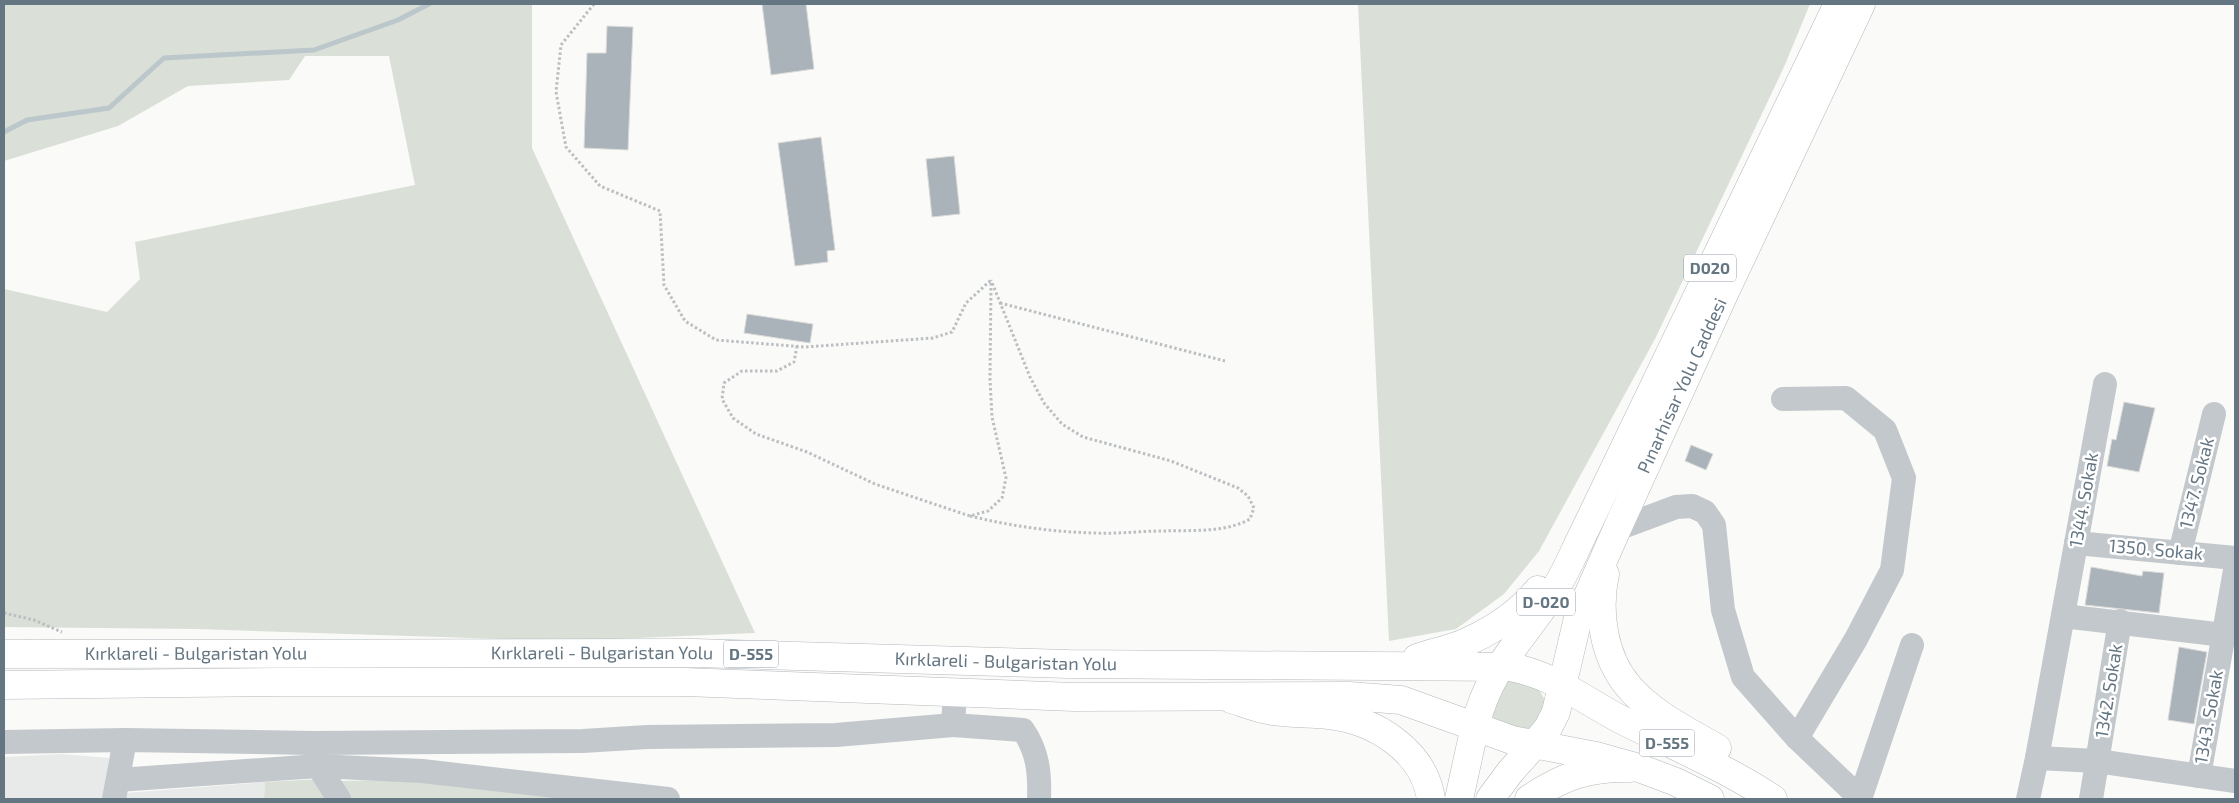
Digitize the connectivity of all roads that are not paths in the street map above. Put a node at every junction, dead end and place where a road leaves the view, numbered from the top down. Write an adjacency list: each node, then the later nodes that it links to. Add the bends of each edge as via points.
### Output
1 (1838, 4): 7 (main road, Pınarhisar Yolu Caddesi / D020)
2 (1860, 4): 6 (main road, Pınarhisar Yolu Caddesi / D020)
3 (2105, 384): 8 (street, 1344. Sokak)
4 (1783, 399): 25 (street, via 1846,398 1886,430 1904,478 1892,570 1856,639)
5 (2214, 414): 9 (street, 1347. Sokak)
6 (1617, 529): 20 (main road, Pınarhisar Yolu Caddesi, via 1578,618); 25 (street, via 1676,507 1692,506 1705,512 1714,524 1723,610 1743,676); 47 (main road, via 1604,576 1602,607 1607,645 1619,674 1629,688 1659,712)
7 (1584, 532): 17 (main road, Pınarhisar Yolu Caddesi / D-020, via 1553,593); 18 (main road, via 1530,599 1512,615 1468,642)
8 (2076, 543): 9 (street, 1350. Sokak); 12 (street, 1344. Sokak)
9 (2180, 553): 10 (street, 1350. Sokak)
10 (2235, 558)
11 (2235, 570): 14 (street, 1343. Sokak)
12 (2063, 616): 13 (street); 30 (street, 1344. Sokak)
13 (2120, 621): 14 (street); 31 (street, 1342. Sokak)
14 (2224, 635): 34 (street, 1343. Sokak)
15 (1912, 645): 48 (street)
16 (4, 654): 18 (main road, Kırklareli - Bulgaristan Yolu / D-555, via 684,653 1069,664)
17 (1498, 666): 18 (main road, Kırklareli - Bulgaristan Yolu / D-555); 20 (main road, D-555, via 1535,673); 24 (main road, Pınarhisar Yolu Caddesi / D-020)
18 (1391, 667)
19 (4, 685): 21 (main road, Kırklareli - Bulgaristan Yolu / D-555, via 684,682)
20 (1562, 685): 29 (main road, Pınarhisar Yolu Caddesi, via 1556,712); 46 (main road, D-555)
21 (955, 691): 22 (main road, Kırklareli - Bulgaristan Yolu / D-555, via 1074,697); 23 (street)
22 (1223, 696): 24 (main road, Kırklareli - Bulgaristan Yolu / D-555, via 1349,696 1401,700); 41 (main road, via 1270,711 1330,715 1373,727 1404,748 1418,764)
23 (953, 725): 28 (street, via 836,735); 40 (street, via 1023,730 1037,760 1040,778)
24 (1475, 726): 29 (main road, D-555); 42 (main road, Pınarhisar Yolu Caddesi)
25 (1797, 738): 48 (street)
26 (125, 740): 27 (street); 28 (street); 36 (street)
27 (4, 742)
28 (314, 743): 32 (street)
29 (1534, 745): 33 (main road, D-555, via 1596,756); 43 (main road, Pınarhisar Yolu Caddesi)
30 (2037, 758): 31 (street); 49 (street, 1344. Sokak)
31 (2098, 761): 34 (street); 50 (street, 1342. Sokak)
32 (318, 766): 36 (street); 37 (street, via 422,771); 38 (street)
33 (1638, 768): 44 (main road, via 1584,771); 45 (main road, D-555)
34 (2199, 776): 35 (street)
35 (2235, 781)
36 (116, 790)
37 (621, 796): 39 (street)
38 (339, 799)
39 (668, 799)
40 (1038, 799)
41 (1431, 799)
42 (1459, 799)
43 (1490, 799)
44 (1529, 799)
45 (1710, 799)
46 (1773, 799)
47 (1794, 799)
48 (1861, 799)
49 (2028, 799)
50 (2091, 799)

